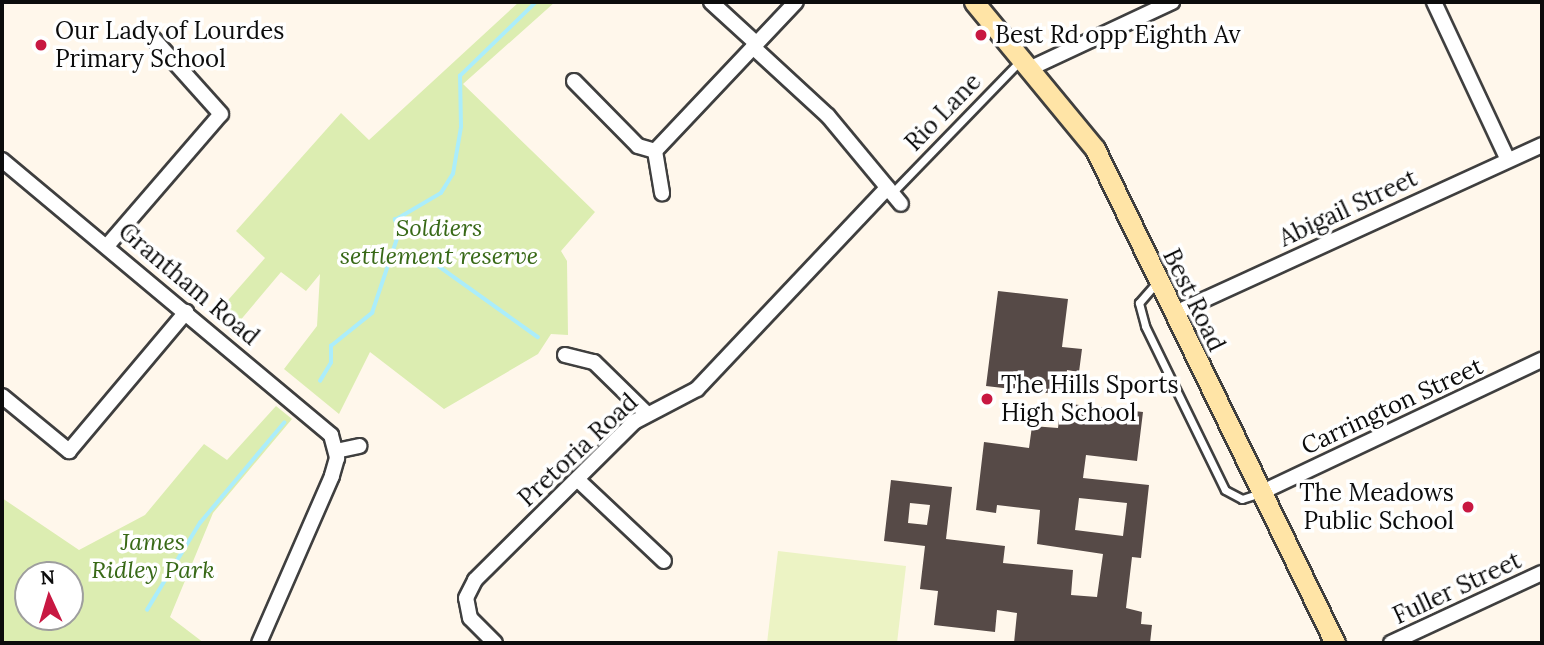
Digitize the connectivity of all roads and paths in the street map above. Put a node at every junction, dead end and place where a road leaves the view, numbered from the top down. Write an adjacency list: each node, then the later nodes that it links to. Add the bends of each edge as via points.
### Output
1 (711, 2): 7 (street)
2 (796, 2): 7 (street)
3 (974, 2): 8 (main road, Best Road)
4 (1172, 2): 8 (street)
5 (1434, 2): 13 (street)
6 (152, 37): 16 (street, via 221,114)
7 (755, 46): 11 (street); 15 (street, via 828,116)
8 (1027, 63): 15 (lane, Rio Lane); 17 (main road, Best Road, via 1095,149)
9 (574, 80): 11 (street, via 638,146)
10 (1542, 145): 13 (street, Abigail Street)
11 (655, 151): 14 (street)
12 (2, 160): 16 (street, Grantham Road)
13 (1508, 160): 19 (street, Abigail Street)
14 (662, 193)
15 (893, 195): 23 (street, Pretoria Road, via 693,393)
16 (107, 246): 18 (street, Grantham Road)
17 (1158, 281): 19 (main road, Best Road); 27 (lane, via 1139,303 1151,338 1225,490 1242,499)
18 (186, 312): 22 (street, via 69,451); 25 (street, Grantham Road, via 321,424)
19 (1173, 314): 27 (main road, Best Road)
20 (565, 355): 23 (street, via 594,362)
21 (1542, 360): 27 (street, Carrington Street)
22 (2, 396)
23 (646, 413): 26 (street, Pretoria Road)
24 (359, 446): 25 (street)
25 (336, 451): 30 (street, via 332,476)
26 (578, 480): 28 (street); 31 (street, Pretoria Road, via 475,580 466,598 470,618)
27 (1261, 493): 32 (main road, Best Road)
28 (664, 561)
29 (1542, 573): 33 (street, Fuller Street)
30 (259, 643)
31 (495, 643)
32 (1335, 643)
33 (1391, 643)

